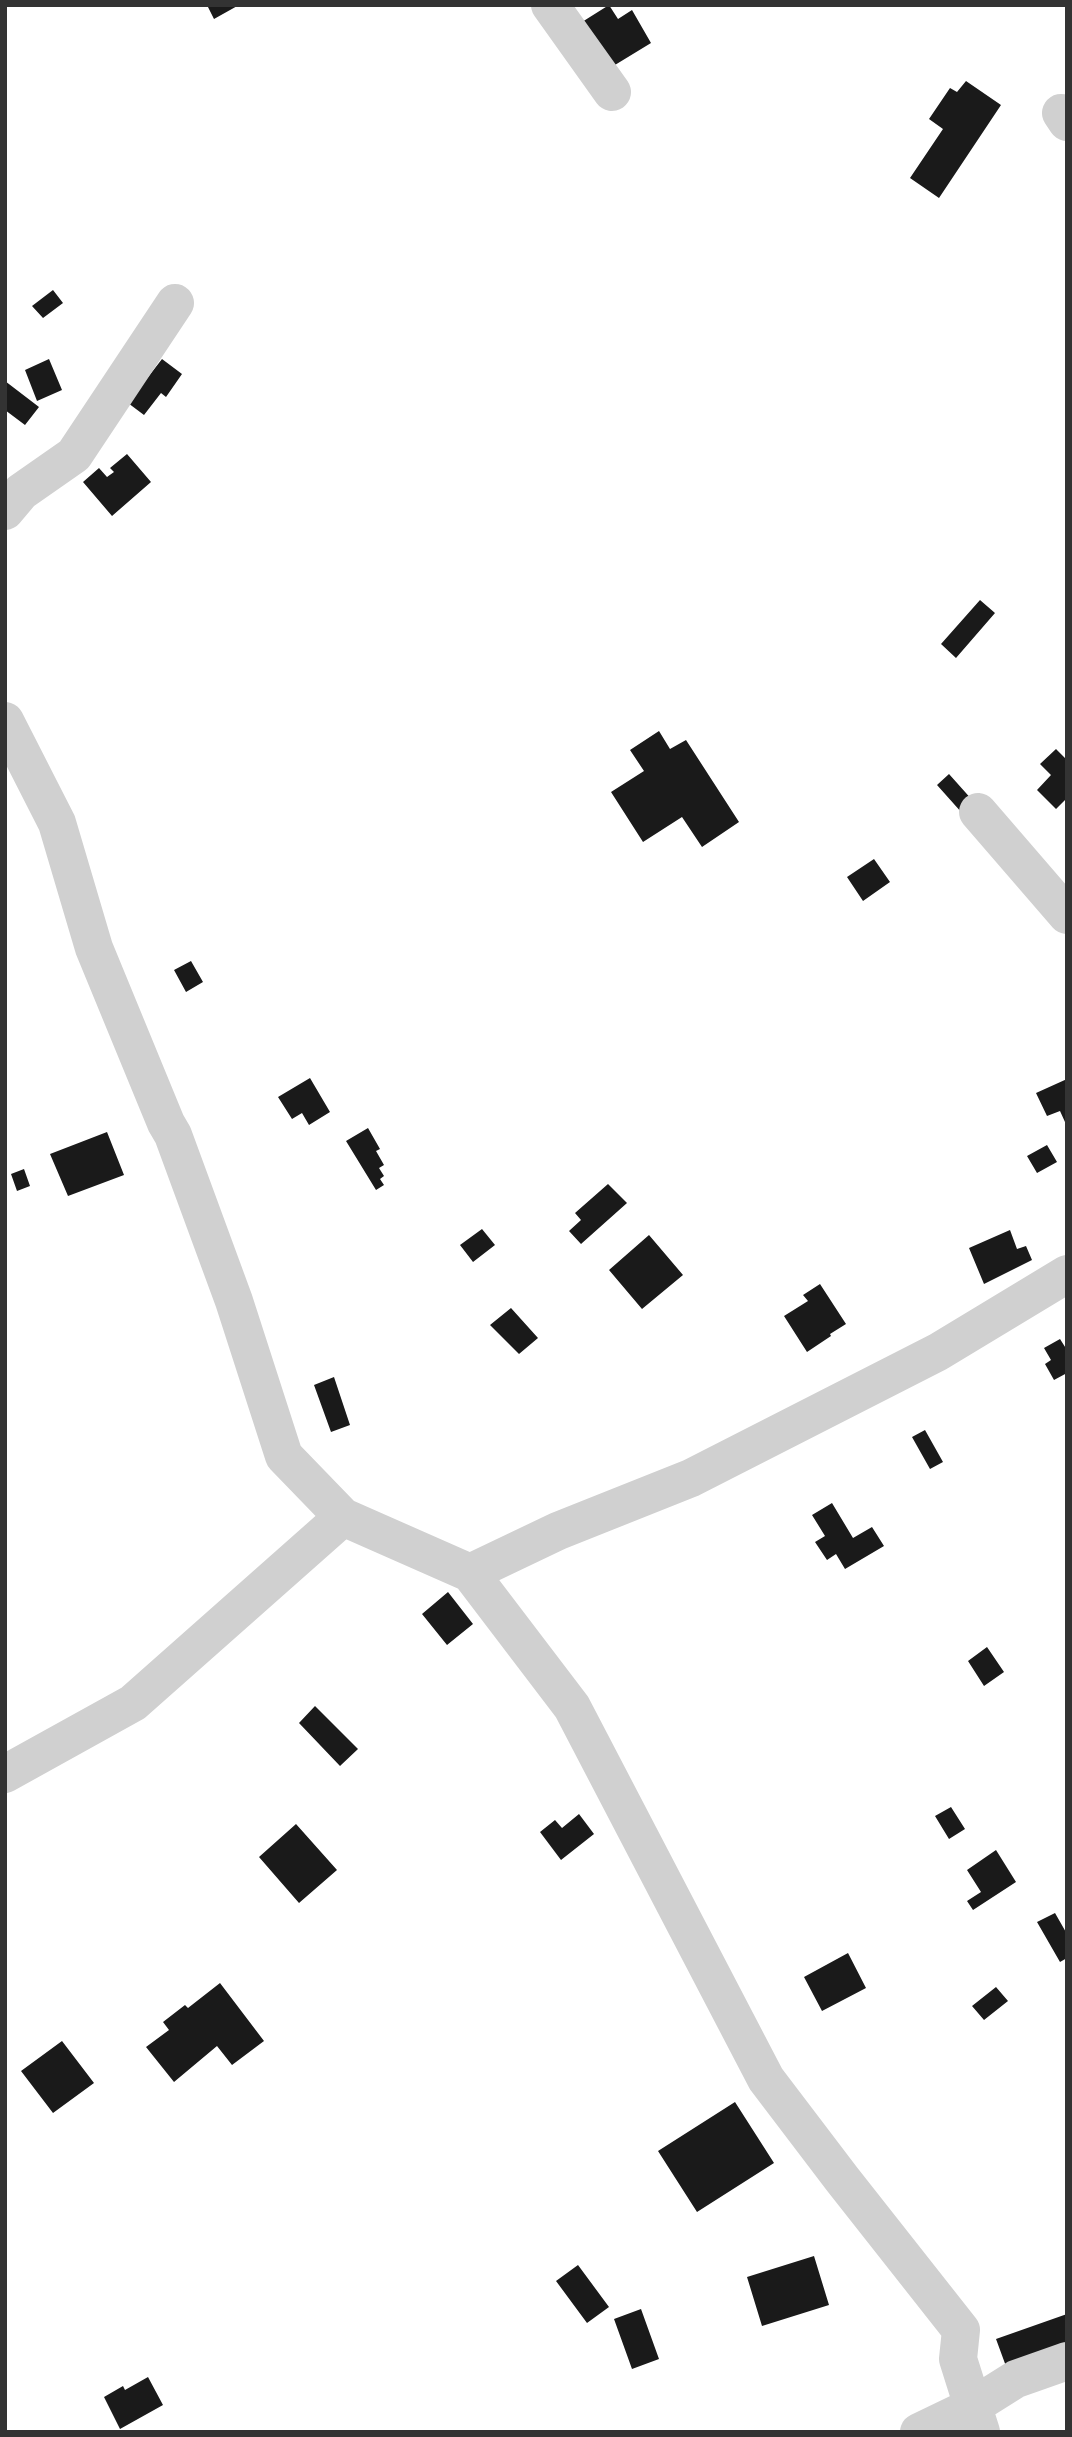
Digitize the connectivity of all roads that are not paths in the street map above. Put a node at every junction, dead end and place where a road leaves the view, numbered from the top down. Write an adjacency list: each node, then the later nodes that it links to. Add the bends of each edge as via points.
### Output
1 (550, 5): 2 (street)
2 (612, 92)
3 (175, 303): 4 (street, via 74,455 21,492)
4 (5, 510)
5 (5, 721): 9 (street, via 57,823 94,948 173,1135 284,1456)
6 (978, 812): 7 (street)
7 (1067, 915)
8 (1067, 1274): 10 (street, via 938,1352 691,1478 558,1531)
9 (343, 1517): 10 (street); 11 (street, via 133,1703)
10 (470, 1573): 13 (street, via 572,1707 766,2079 961,2330 958,2359)
11 (5, 1774)
12 (1067, 2361): 13 (street, via 1017,2379)
13 (977, 2419): 14 (street)
14 (919, 2432)

